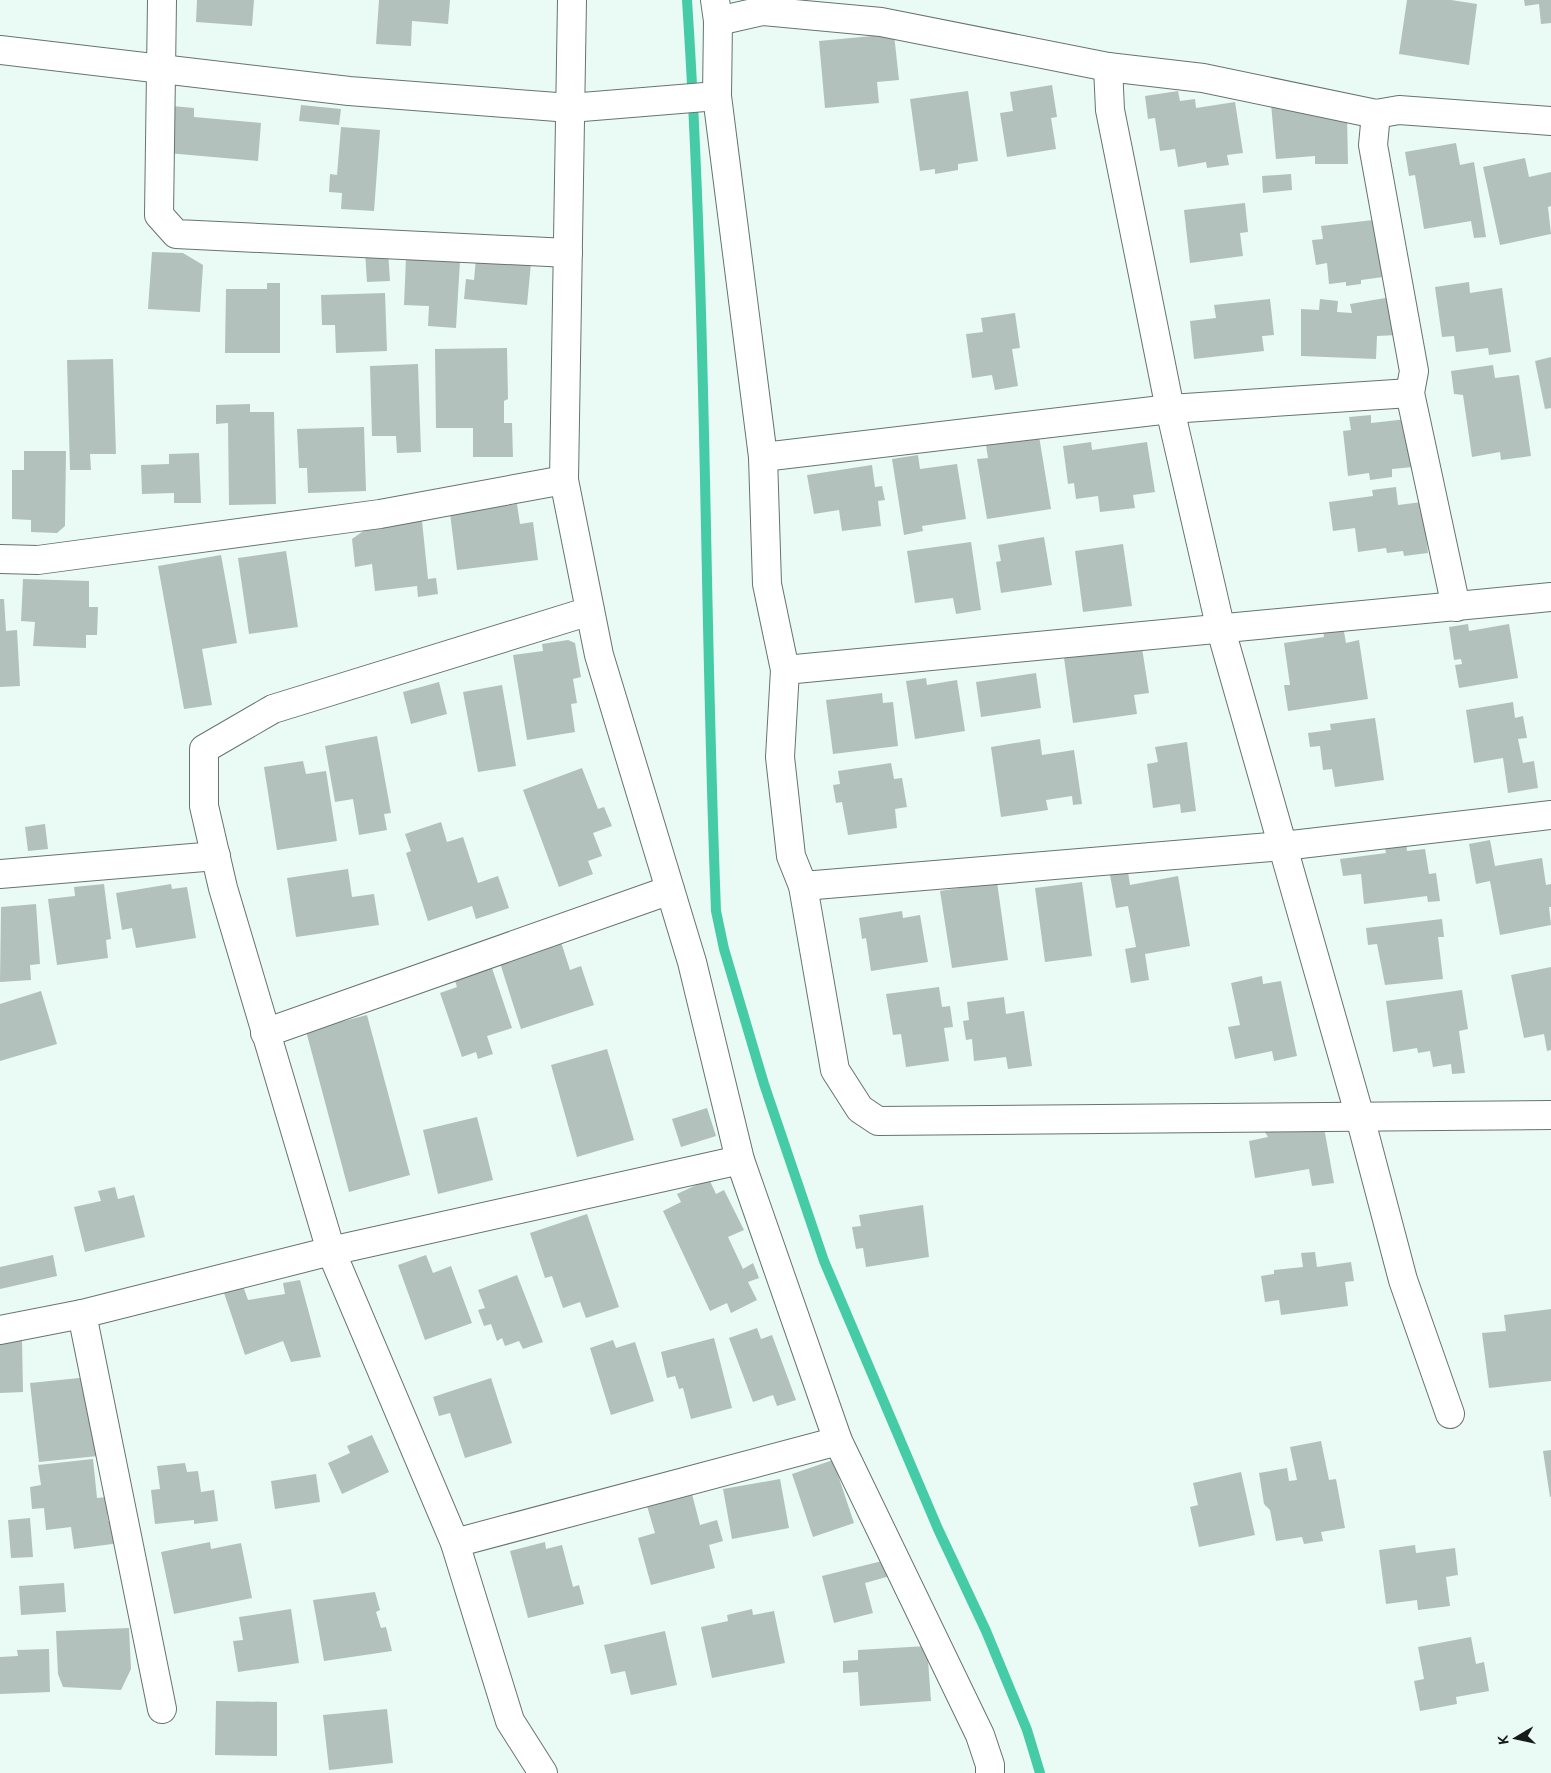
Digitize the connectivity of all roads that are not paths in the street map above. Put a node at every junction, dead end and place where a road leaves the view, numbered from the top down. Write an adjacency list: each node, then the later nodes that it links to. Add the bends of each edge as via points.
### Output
1 (162, 0): 6 (street)
2 (572, 0): 8 (street)
3 (717, 10): 5 (street, via 881,22); 7 (street)
4 (0, 50): 6 (street)
5 (1108, 67): 9 (street, via 1203,78); 13 (street, via 1110,110)
6 (160, 68): 8 (street, via 349,91); 11 (street, via 159,215 176,234)
7 (711, 96): 8 (street); 14 (street)
8 (570, 108): 11 (street)
9 (1376, 114): 10 (street, via 1398,110); 12 (street, via 1373,145 1414,371)
10 (1551, 121)
11 (568, 253): 15 (street)
12 (1410, 394): 13 (street); 18 (street)
13 (1170, 409): 14 (street); 20 (street)
14 (763, 457): 21 (street, via 766,584)
15 (564, 480): 16 (street, via 380,514 38,560); 19 (street)
16 (0, 559)
17 (1551, 597): 18 (street)
18 (1456, 607): 20 (street)
19 (590, 611): 24 (street, via 273,709 204,749 204,806); 27 (street, via 599,655)
20 (1221, 630): 21 (street); 23 (street)
21 (785, 670): 26 (street, via 780,757 791,856)
22 (1551, 815): 23 (street)
23 (1284, 846): 26 (street); 30 (street)
24 (216, 856): 25 (street); 28 (street)
25 (0, 874)
26 (803, 886): 30 (street, via 835,1070 860,1109 878,1121)
27 (670, 890): 28 (street); 31 (street, via 692,962)
28 (266, 1033): 32 (street)
29 (1551, 1115): 30 (street)
30 (1360, 1117): 35 (street, via 1403,1280)
31 (740, 1160): 32 (street); 36 (street)
32 (331, 1251): 33 (street); 37 (street)
33 (82, 1314): 34 (street); 38 (street)
34 (0, 1330)
35 (1450, 1414)
36 (838, 1441): 37 (street); 40 (street, via 980,1735)
37 (455, 1543): 39 (street, via 510,1721)
38 (162, 1710)
39 (543, 1773)
40 (990, 1773)

